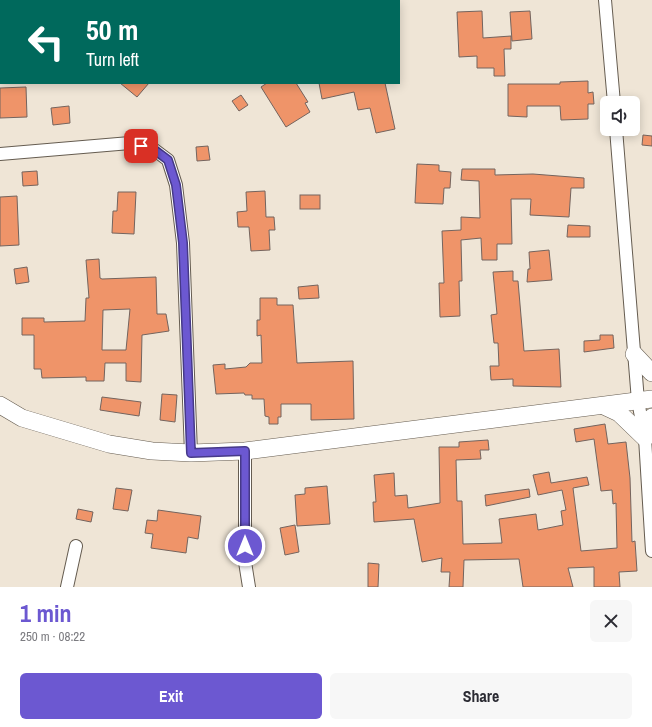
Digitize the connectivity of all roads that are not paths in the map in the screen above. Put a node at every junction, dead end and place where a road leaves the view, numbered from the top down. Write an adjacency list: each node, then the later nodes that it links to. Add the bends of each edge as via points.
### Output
1 (605, 0): 2 (street)
2 (613, 96)
3 (617, 136): 5 (street)
4 (0, 154): 13 (street, via 130,143 152,148 168,160 176,185 183,243)
5 (634, 354): 6 (main road); 7 (street)
6 (652, 373)
7 (645, 400): 9 (main road); 11 (street)
8 (0, 405): 13 (main road, via 22,418 109,444 152,451)
9 (604, 406): 11 (main road, via 619,412); 12 (main road)
10 (652, 417): 11 (main road)
11 (644, 438): 15 (street)
12 (245, 451): 13 (main road); 17 (street, via 245,562)
13 (191, 453)
14 (76, 546): 16 (street)
15 (652, 551)
16 (67, 587)
17 (249, 587)

